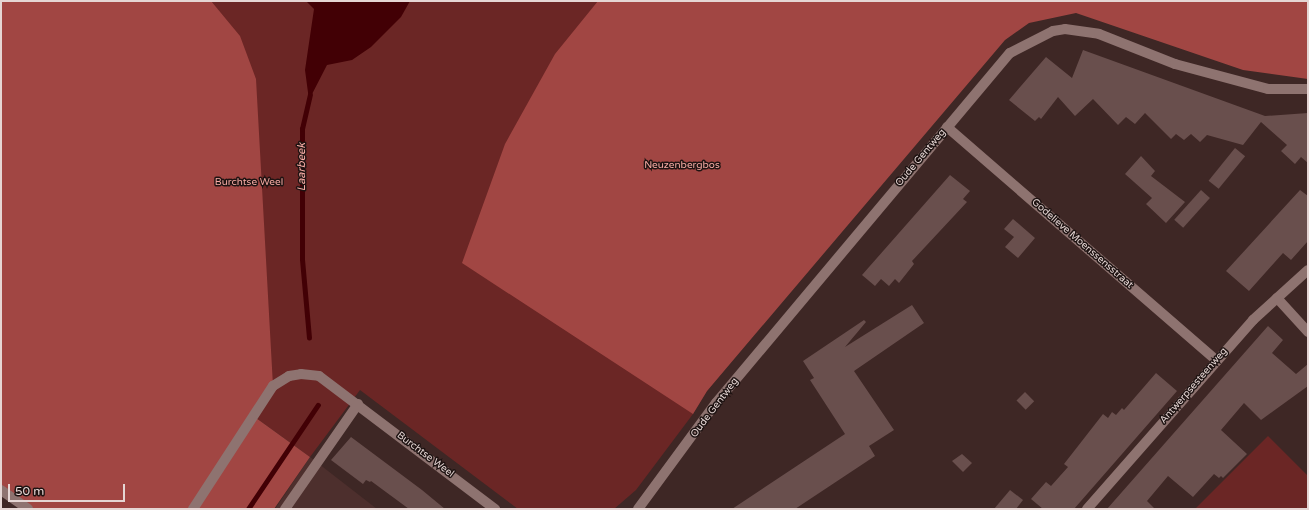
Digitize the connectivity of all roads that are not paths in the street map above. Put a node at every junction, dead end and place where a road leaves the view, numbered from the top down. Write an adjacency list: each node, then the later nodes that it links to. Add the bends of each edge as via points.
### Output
1 (1308, 89): 2 (street, Oude Gentweg, via 1268,89 1175,64 1099,34 1065,29 1053,31 1010,53)
2 (947, 127): 6 (street, Godelieve Moenssensstraat); 13 (street, Oude Gentweg, via 716,403)
3 (1308, 270): 4 (street, Antwerpsesteenweg)
4 (1277, 298): 5 (street); 6 (street, Antwerpsesteenweg, via 1253,320)
5 (1308, 332)
6 (1217, 361): 14 (street, Antwerpsesteenweg)
7 (358, 404): 10 (street, Burchtse Weel, via 319,376 290,376 273,386); 11 (street); 12 (street, Burchtse Weel)
8 (1, 490): 9 (street)
9 (28, 509)
10 (193, 509)
11 (285, 509)
12 (495, 509)
13 (638, 509)
14 (1087, 509)

